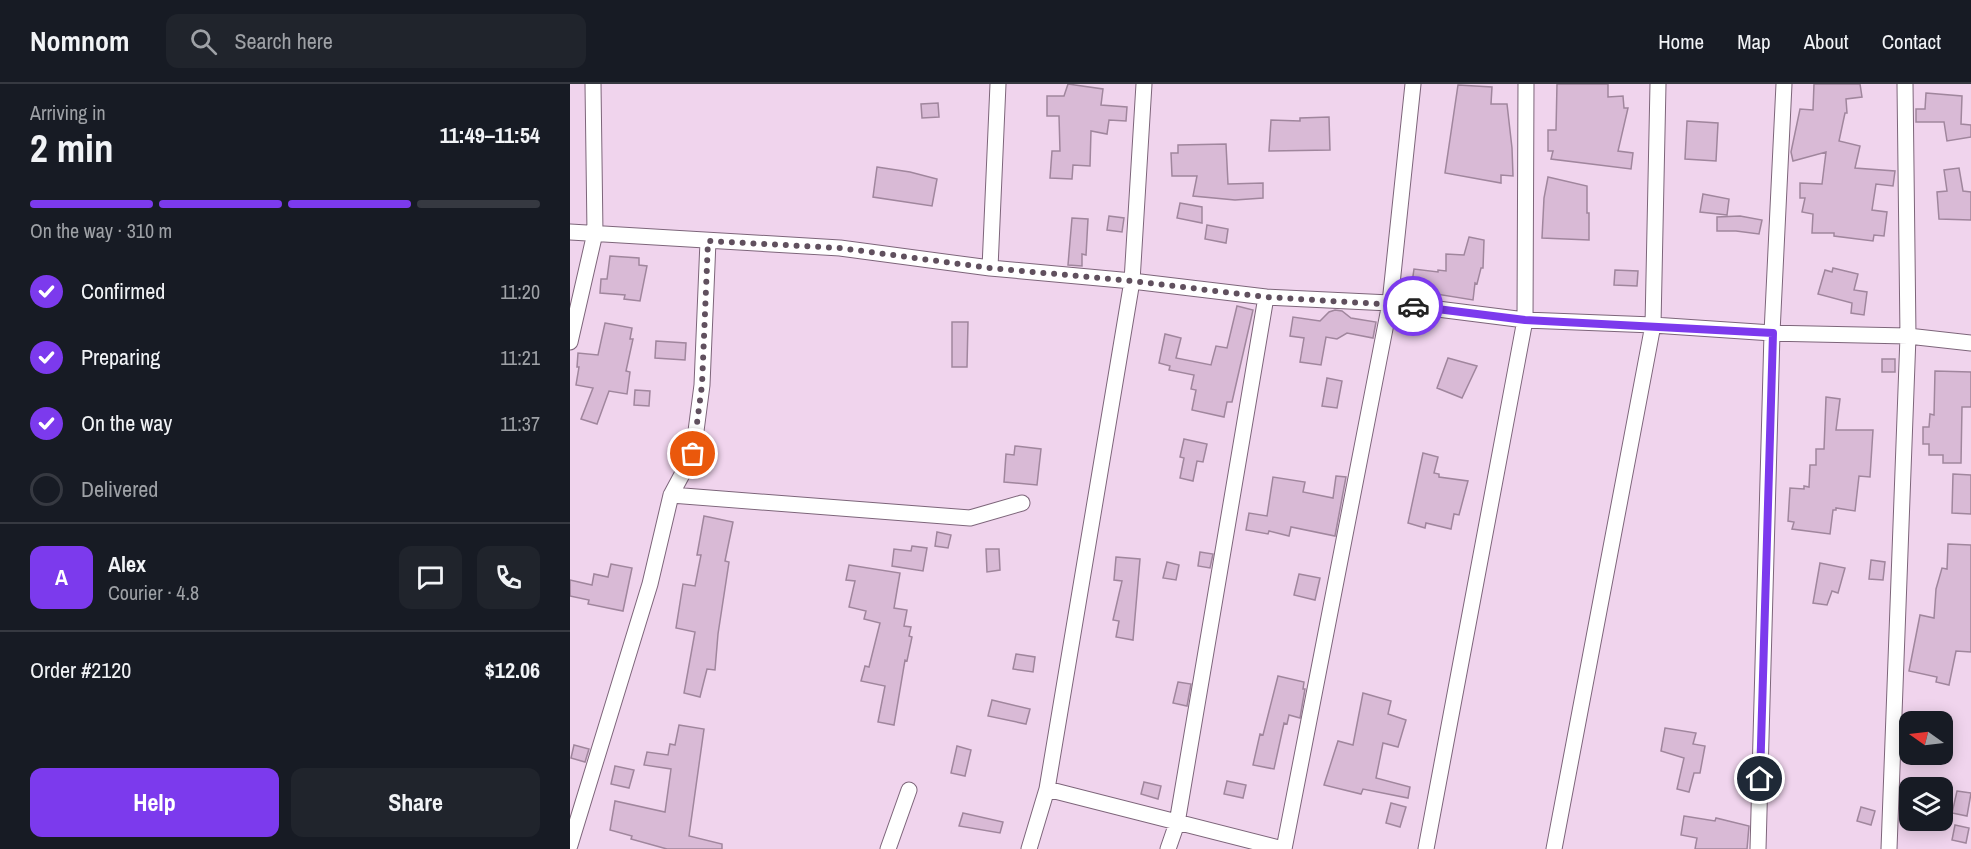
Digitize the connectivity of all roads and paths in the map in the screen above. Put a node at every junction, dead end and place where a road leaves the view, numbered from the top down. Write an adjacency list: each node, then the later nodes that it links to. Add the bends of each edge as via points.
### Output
1 (593, 84): 10 (street)
2 (998, 84): 12 (street)
3 (1144, 84): 13 (street)
4 (1413, 84): 15 (street)
5 (1527, 84): 16 (street)
6 (1658, 84): 17 (street)
7 (1784, 84): 18 (street)
8 (1905, 84): 19 (street)
9 (570, 232): 10 (street)
10 (595, 234): 11 (street); 20 (street)
11 (708, 241): 12 (street, via 840,248); 22 (street, via 702,385 693,454)
12 (990, 268): 13 (street)
13 (1132, 281): 14 (street); 24 (street)
14 (1266, 297): 15 (street); 26 (street)
15 (1390, 303): 16 (street); 31 (street)
16 (1525, 320): 17 (street); 32 (street)
17 (1653, 325): 18 (street); 33 (street)
18 (1773, 333): 19 (street); 34 (street)
19 (1908, 336): 21 (street); 35 (street)
20 (570, 342)
21 (1971, 344)
22 (671, 495): 23 (street, via 970,518); 27 (street, via 650,584)
23 (1022, 503)
24 (1047, 789): 26 (street); 29 (street)
25 (909, 790): 28 (street)
26 (1177, 823): 30 (street); 31 (street)
27 (570, 845)
28 (888, 849)
29 (1029, 849)
30 (1168, 849)
31 (1283, 849)
32 (1426, 849)
33 (1554, 849)
34 (1758, 849)
35 (1889, 849)

